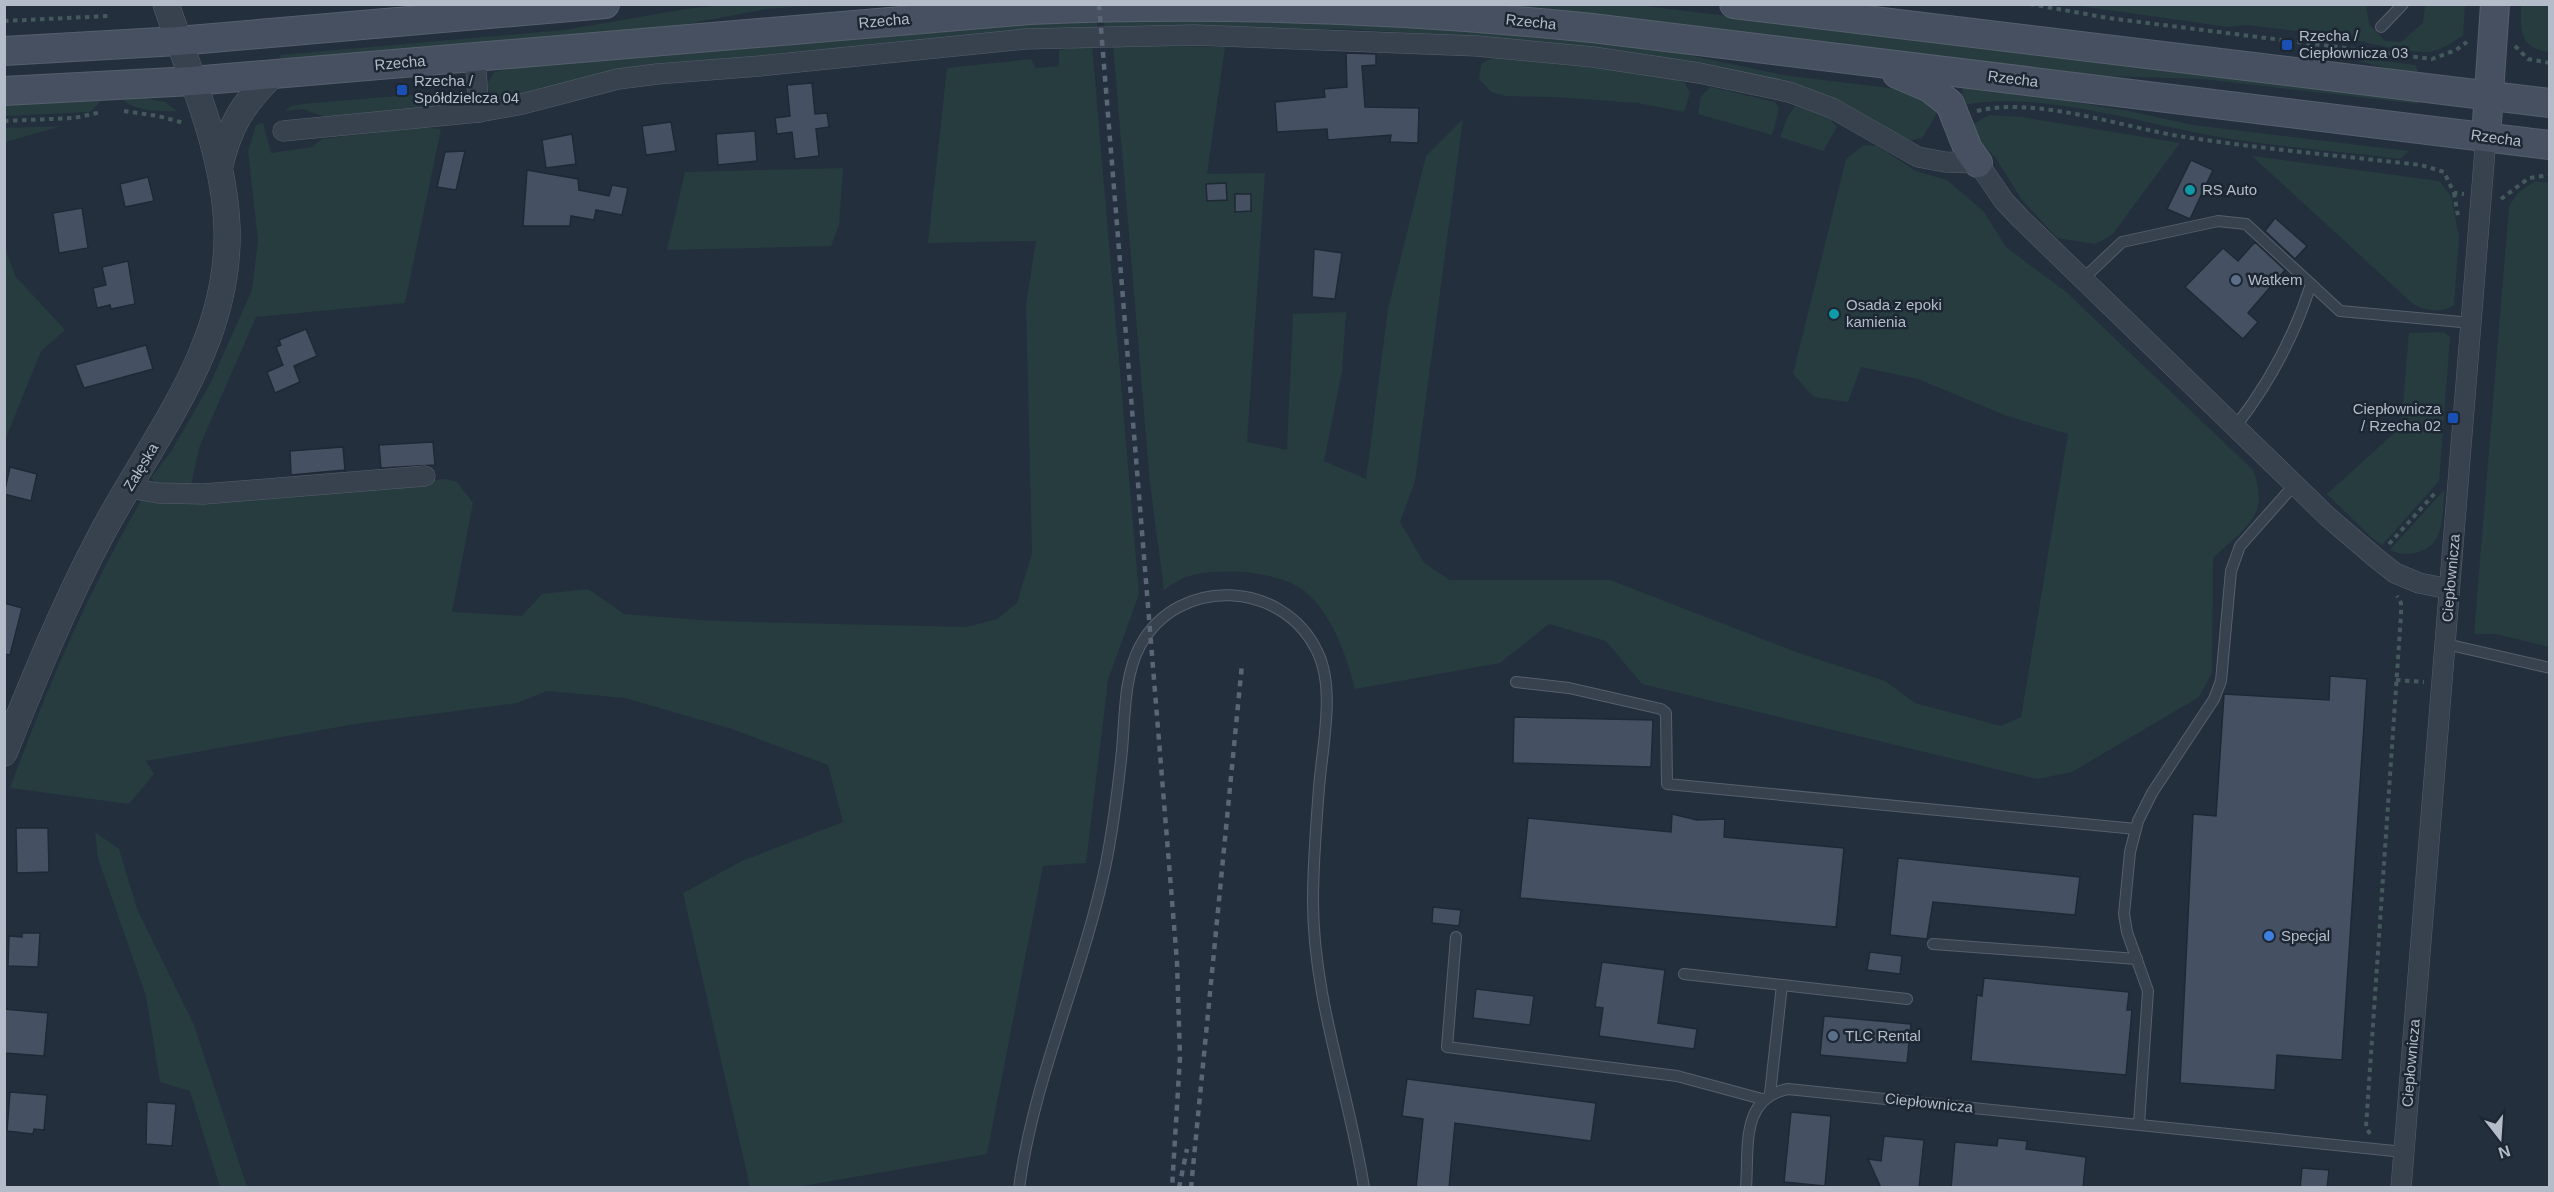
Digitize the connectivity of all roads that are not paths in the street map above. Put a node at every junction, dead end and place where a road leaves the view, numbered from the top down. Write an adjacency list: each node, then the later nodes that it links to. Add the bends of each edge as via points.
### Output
1 (166, 4): 12 (street, Załęska)
2 (605, 4): 6 (main road)
3 (2403, 4): 11 (lane)
4 (2495, 4): 19 (main road, Ciepłownicza)
5 (1745, 5): 10 (main road)
6 (563, 6): 8 (main road)
7 (1378, 7): 9 (main road, Rzecha, via 1166,5); 15 (main road, Rzecha)
8 (496, 9): 12 (main road)
9 (954, 10): 14 (main road, Rzecha)
10 (1832, 11): 19 (main road)
11 (2380, 27)
12 (178, 41): 13 (main road); 17 (street, Załęska)
13 (4, 51)
14 (475, 56): 16 (main road, Rzecha); 21 (street)
15 (1867, 62): 23 (main road, Rzecha); 25 (main road, via 1930,87 1950,104 1968,149)
16 (273, 74): 17 (main road, Rzecha); 26 (street, Załęska, via 236,116)
17 (192, 81): 18 (main road, Rzecha); 26 (street, Załęska)
18 (4, 91)
19 (2490, 95): 20 (main road); 23 (main road, Ciepłownicza)
20 (2550, 103)
21 (479, 112): 22 (street); 25 (street, via 618,79 1025,39 1194,35 1326,38 1530,51 1699,73 1790,92 1832,108 1918,157)
22 (283, 131)
23 (2486, 137): 24 (main road, Rzecha); 29 (street, Ciepłownicza)
24 (2550, 146)
25 (1978, 163): 27 (street, via 2004,201)
26 (219, 168): 33 (street, Załęska, via 227,237 216,316 202,357 180,401)
27 (2082, 279): 28 (lane, via 2122,242 2218,221 2246,224); 30 (street)
28 (2311, 284): 29 (lane, via 2340,310); 30 (lane, via 2299,324 2279,365)
29 (2472, 323): 34 (street, Ciepłownicza)
30 (2236, 426): 32 (street)
31 (425, 476): 33 (street, via 204,494)
32 (2295, 484): 34 (street, via 2395,573); 39 (lane, via 2240,546 2231,571 2221,681 2214,699 2152,793)
33 (129, 488): 38 (street, Załęska, via 80,574)
34 (2449, 589): 35 (street, Ciepłownicza)
35 (2446, 644): 36 (lane); 48 (street, Ciepłownicza)
36 (2550, 668)
37 (1516, 682): 39 (lane, via 1569,688 1661,709 1666,713 1667,784)
38 (4, 753)
39 (2136, 829): 42 (lane, via 2124,914)
40 (1456, 937): 46 (lane, via 1447,1047 1677,1076)
41 (1933, 944): 42 (lane)
42 (2137, 959): 47 (lane, via 2148,991)
43 (1684, 975): 44 (lane)
44 (1782, 985): 45 (lane); 46 (lane)
45 (1906, 999)
46 (1766, 1096): 47 (lane, Ciepłownicza, via 1797,1089); 51 (lane, via 1753,1112)
47 (2139, 1124): 48 (lane, Ciepłownicza)
48 (2404, 1152): 52 (street, Ciepłownicza)
49 (1019, 1188): 50 (lane, via 1034,1104 1098,902 1114,817 1127,693 1138,648 1150,630 1186,604 1206,596 1229,594 1254,597 1291,616 1317,649 1324,667 1327,684 1315,836 1315,940)
50 (1364, 1188)
51 (1746, 1188)
52 (2401, 1188)

